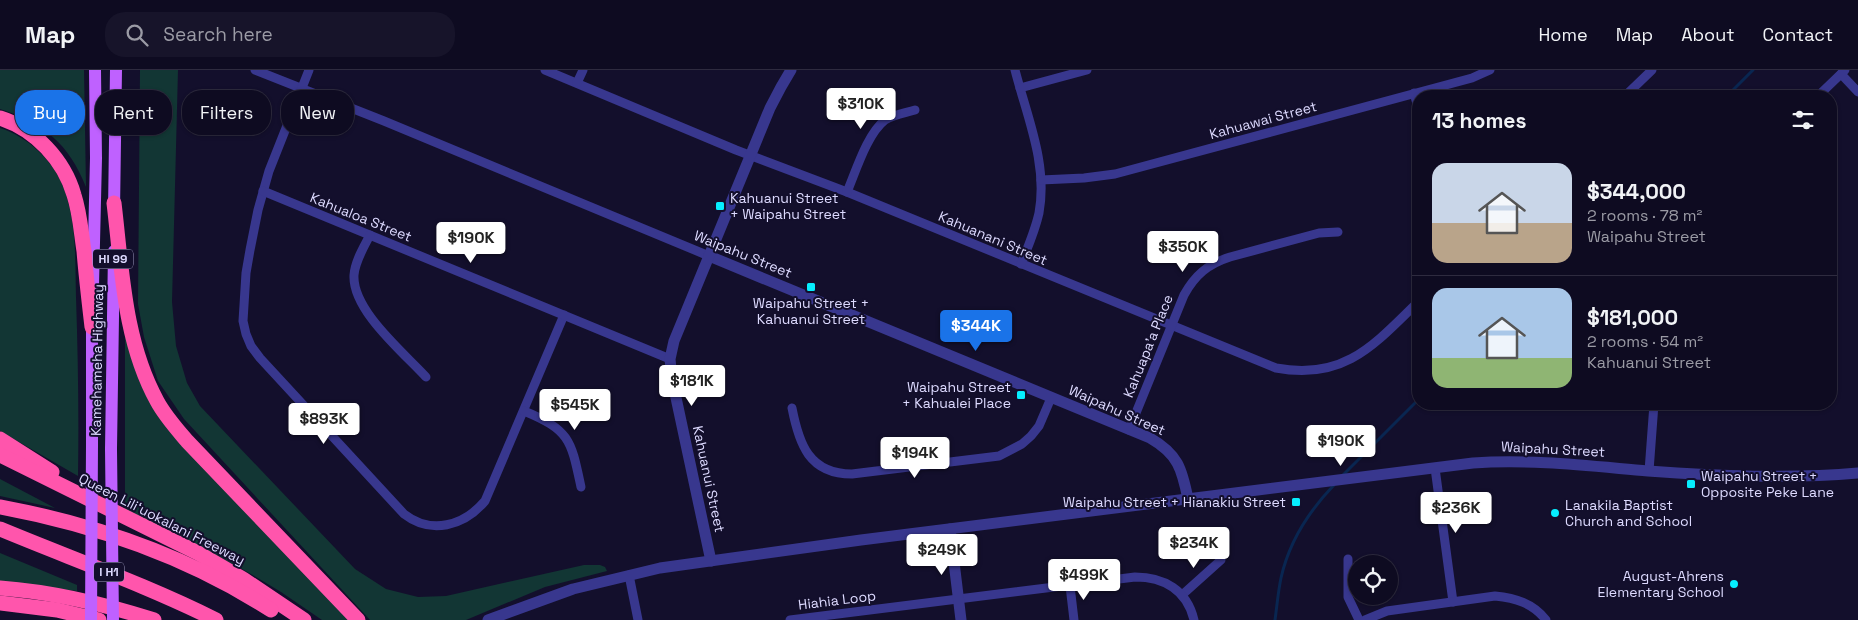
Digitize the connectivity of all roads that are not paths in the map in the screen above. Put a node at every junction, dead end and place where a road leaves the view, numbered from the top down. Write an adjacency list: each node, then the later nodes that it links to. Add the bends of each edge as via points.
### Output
1 (89, 70): 29 (main road, HI 99)
2 (95, 70): 29 (main road)
3 (116, 70): 18 (main road, Kamehameha Highway / HI 99)
4 (120, 70): 19 (main road)
5 (255, 70): 17 (street, Waipahu Street)
6 (309, 70): 17 (street)
7 (545, 70): 15 (street, Kahuanani Street)
8 (583, 70): 15 (street)
9 (792, 70): 28 (street, Kahuanui Street, via 770,108)
10 (1015, 70): 16 (street)
11 (1087, 70): 16 (street)
12 (1490, 70): 20 (street, Kahuawai Street)
13 (1652, 70): 21 (street)
14 (1843, 72): 22 (street); 23 (street)
15 (577, 83): 28 (street, Kahuanani Street)
16 (1020, 88): 30 (street, via 1037,150)
17 (302, 89): 31 (street); 36 (street, Waipahu Street)
18 (116, 90)
19 (118, 90)
20 (1426, 90)
21 (1632, 90)
22 (1824, 90)
23 (1858, 92)
24 (1412, 94): 30 (street, Kahuawai Street, via 1115,174)
25 (915, 110): 32 (street, via 895,115 875,130)
26 (0, 118): 41 (highway, via 36,138 68,179 78,210)
27 (115, 135): 33 (main road, Kamehameha Highway / HI 99)
28 (751, 156): 32 (street, Kahuanani Street); 36 (street, Kahuanui Street)
29 (96, 158): 41 (main road, Kamehameha Highway / HI 99)
30 (1041, 180): 37 (street, via 1035,227)
31 (263, 191): 35 (street, Kahualoa Street); 47 (street, via 246,273 243,321 251,346 412,521 443,526 464,519 479,509)
32 (847, 192): 37 (street, Kahuanani Street)
33 (114, 203): 72 (main road, Kamehameha Highway / HI 99, bridge); 77 (highway, via 128,318 139,360 157,401 187,441)
34 (1338, 232): 40 (street, Kahuapa'a Place, via 1319,233 1216,261 1191,282)
35 (370, 235): 39 (street, Kahualoa Street); 43 (street, via 354,274 358,297 374,322)
36 (709, 256): 42 (street, Kahuanui Street, via 682,320); 44 (street, Waipahu Street)
37 (1021, 264): 40 (street, Kahuanani Street)
38 (1412, 308): 40 (street, Kahuanani Street, via 1372,346 1355,357 1339,365 1306,372 1262,364)
39 (564, 315): 42 (street, Kahualoa Street); 47 (street)
40 (1171, 326): 48 (street, Kahuapa'a Place)
41 (92, 327): 70 (main road, Kamehameha Highway / HI 99, bridge)
42 (670, 359): 61 (street, Kahuanui Street)
43 (426, 377)
44 (1051, 398): 45 (street, via 1031,436 999,456 852,474 830,472 814,461 801,444); 48 (street, Waipahu Street)
45 (792, 408)
46 (1653, 410): 52 (street)
47 (524, 411): 54 (street, via 549,422 563,434 574,452)
48 (1129, 430): 55 (street, Waipahu Street, via 1162,445 1175,458)
49 (0, 439): 57 (highway)
50 (0, 455): 57 (highway, Queen Liliʻuokalani Freeway)
51 (1435, 468): 52 (street, Waipahu Street, via 1535,461); 55 (street, Waipahu Street); 67 (street)
52 (1648, 470): 53 (street, Waipahu Street, via 1789,477)
53 (1858, 473)
54 (581, 487)
55 (1188, 499): 59 (street, Waipahu Street)
56 (1, 507): 75 (highway, via 63,520 140,544 217,578)
57 (116, 513): 76 (highway, Queen Liliʻuokalani Freeway, via 198,553)
58 (0, 529): 74 (highway, I H1, via 135,583)
59 (950, 529): 61 (street, Waipahu Street); 66 (street)
60 (1222, 560): 65 (street)
61 (710, 561): 62 (street, Waipahu Street)
62 (629, 574): 78 (street, Waipahu Street, via 573,589); 79 (street)
63 (1070, 586): 65 (street, Hiahia Loop, via 1151,577); 66 (street, Hiahia Loop); 82 (street)
64 (0, 588): 73 (highway, via 100,604)
65 (1182, 595): 83 (street)
66 (958, 599): 80 (street, Hiahia Loop); 81 (street)
67 (1453, 602): 85 (street, via 1386,611); 86 (street, via 1509,597 1540,612)
68 (0, 603): 71 (highway, via 57,610)
69 (1352, 605): 84 (street)
70 (91, 620)
71 (98, 620)
72 (113, 620)
73 (154, 620)
74 (216, 620)
75 (287, 620)
76 (304, 620)
77 (358, 620)
78 (488, 620)
79 (638, 620)
80 (790, 620)
81 (961, 620)
82 (1074, 620)
83 (1194, 620)
84 (1359, 620)
85 (1365, 620)
86 (1546, 620)

